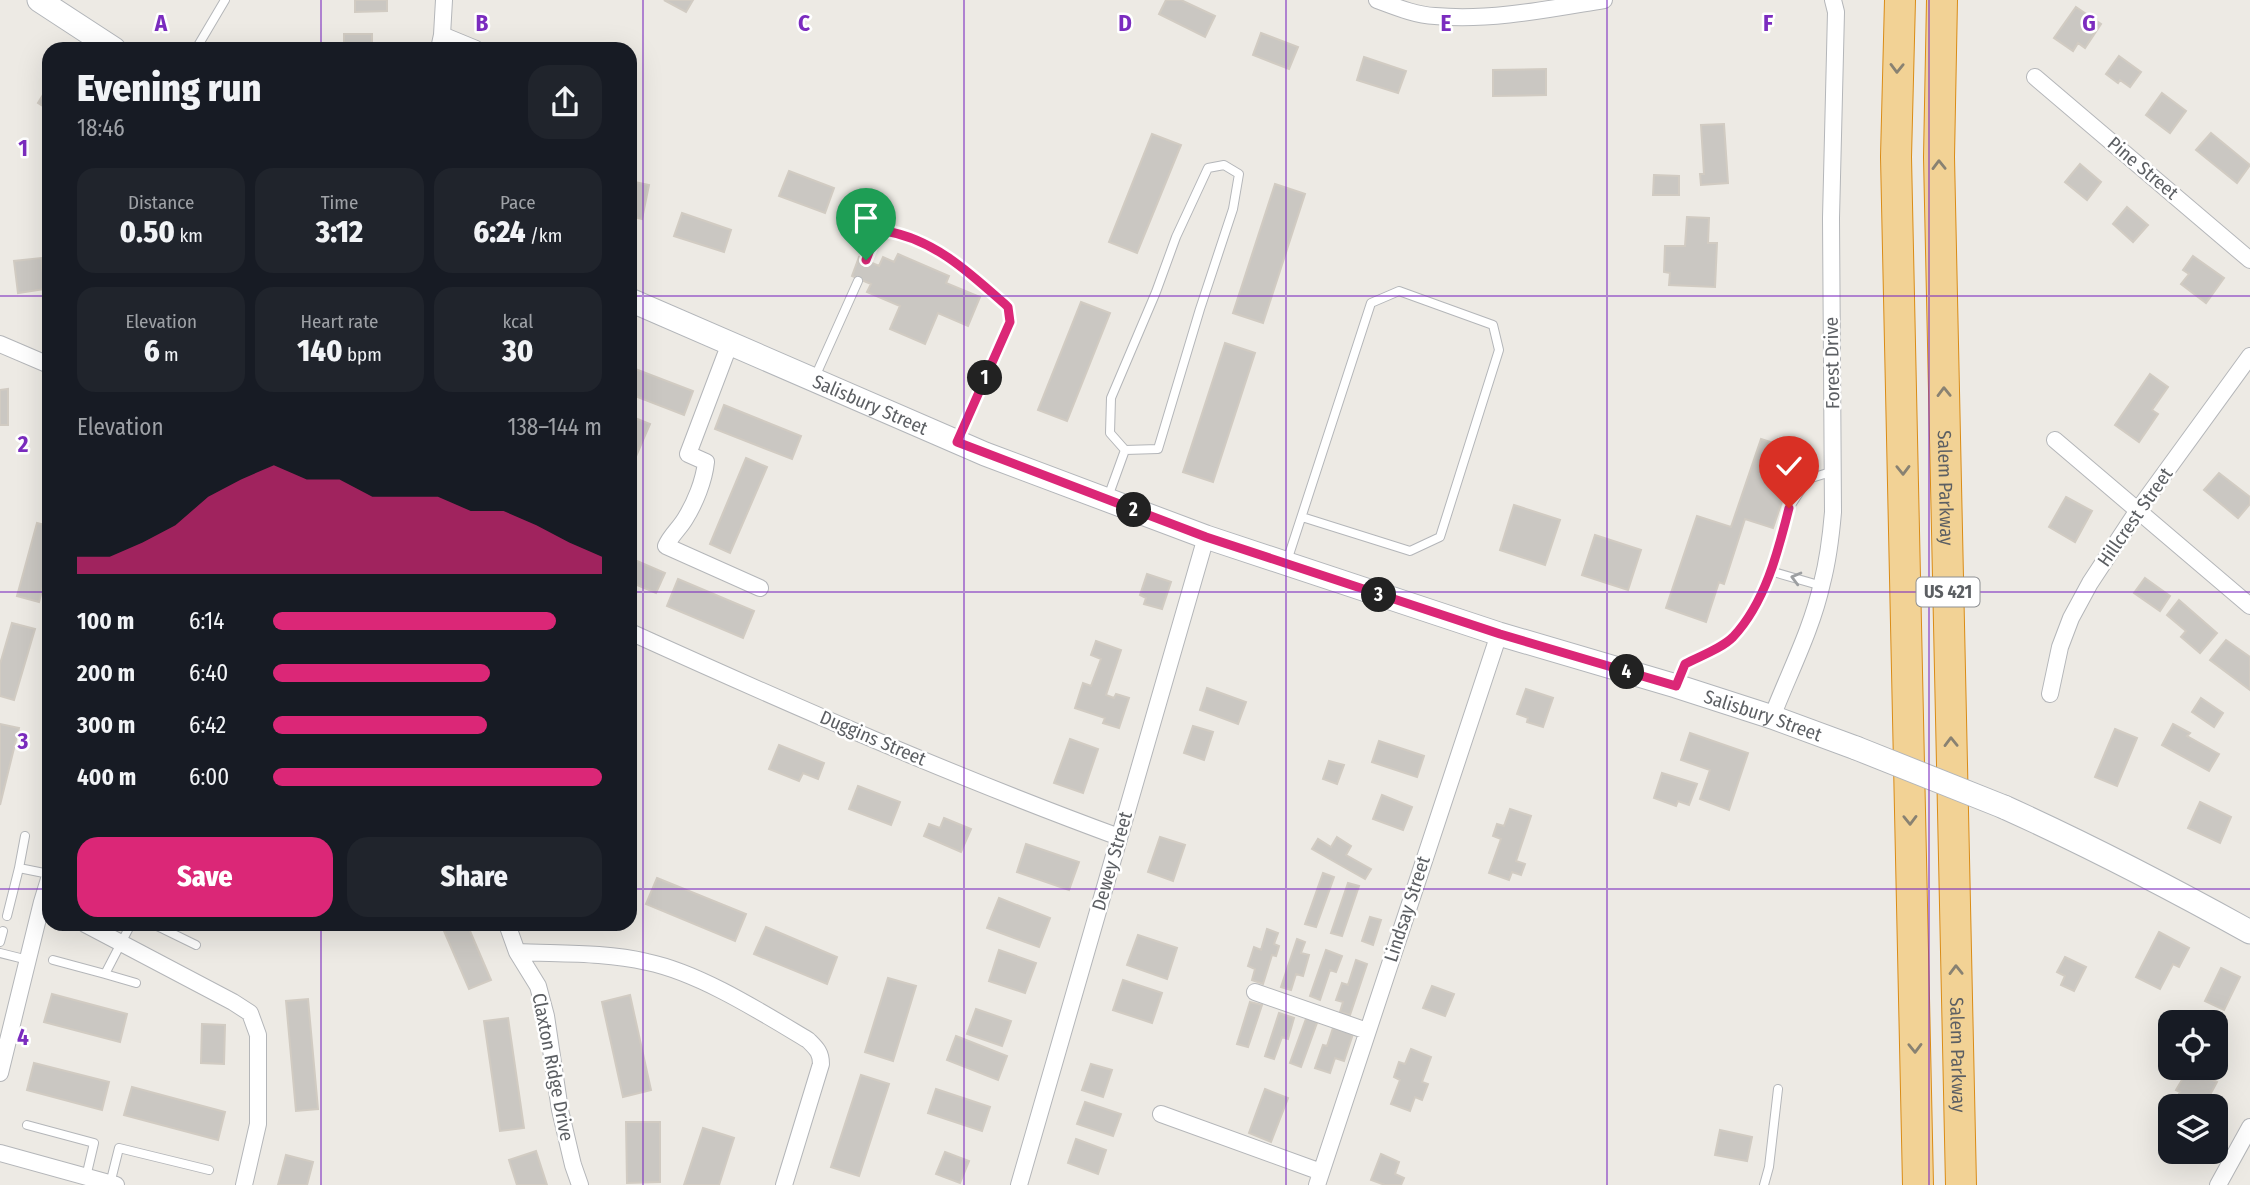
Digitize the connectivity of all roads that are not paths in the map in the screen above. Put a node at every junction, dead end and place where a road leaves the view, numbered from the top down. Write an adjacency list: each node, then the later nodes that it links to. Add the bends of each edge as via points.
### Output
1 (39, 0): 9 (main road)
2 (225, 0): 10 (lane)
3 (444, 0): 11 (street)
4 (1377, 0): 5 (street, via 1410,12 1465,18)
5 (1604, 0)
6 (1833, 0): 25 (street, Forest Drive)
7 (1899, 0): 78 (highway, US 421, one-way to 78, via 1896,157)
8 (1942, 0): 79 (highway, Salem Parkway / US 421, one-way to 8, via 1939,157)
9 (103, 42)
10 (200, 42)
11 (440, 42)
12 (2035, 78): 14 (street, Pine Street)
13 (866, 260): 23 (lane, via 875,237 885,231 899,233 968,271 1008,307 1010,322)
14 (2250, 260)
15 (858, 281): 21 (lane)
16 (637, 303): 17 (main road, Salisbury Street)
17 (730, 343): 21 (main road, Salisbury Street); 33 (street, via 688,454 706,462 705,476 684,521 666,546)
18 (0, 344): 20 (street)
19 (2250, 356): 27 (street, Hillcrest Street)
20 (42, 362)
21 (814, 379): 23 (main road, Salisbury Street)
22 (2055, 440): 27 (street)
23 (957, 442): 26 (main road, Salisbury Street)
24 (1125, 450): 24 (lane, via 1110,433 1111,398 1208,168 1224,165 1239,174 1233,209 1158,449); 26 (lane)
25 (1833, 471): 31 (lane, via 1808,479 1789,508); 32 (street, Forest Drive, via 1833,513)
26 (1107, 500): 29 (main road, Salisbury Street)
27 (2138, 510): 34 (street); 38 (street, Hillcrest Street, via 2071,618)
28 (1302, 517): 28 (lane, via 1371,303 1399,291 1493,325 1500,351 1440,537 1410,551); 30 (lane)
29 (1206, 537): 30 (main road, Salisbury Street); 41 (street, Dewey Street)
30 (1287, 564): 35 (main road, Salisbury Street)
31 (1770, 571): 32 (lane, one-way to 31); 37 (lane, via 1749,616 1731,639 1685,664)
32 (1822, 586): 39 (street, Forest Drive)
33 (760, 587)
34 (2250, 607)
35 (1500, 634): 37 (main road, Salisbury Street); 62 (street, Lindsay Street)
36 (637, 635): 41 (street, Duggins Street, via 1026,803)
37 (1676, 686): 39 (main road, Salisbury Street)
38 (2050, 694)
39 (1772, 717): 51 (main road, Salisbury Street, bridge, via 2004,807 2161,882)
40 (25, 836): 42 (lane)
41 (1119, 837): 76 (street, Dewey Street)
42 (19, 868): 43 (lane); 44 (lane)
43 (42, 874)
44 (7, 916)
45 (42, 916): 57 (street)
46 (3, 931): 52 (lane)
47 (99, 931): 53 (street)
48 (127, 931): 53 (lane)
49 (168, 931): 54 (lane)
50 (510, 931): 55 (street, Claxton Ridge Drive)
51 (2250, 932)
52 (0, 942)
53 (121, 942): 59 (lane); 73 (street, via 250,1013 258,1035 258,1124)
54 (196, 944)
55 (517, 952): 74 (street, Claxton Ridge Drive, via 538,986 560,1110); 75 (street, via 650,962 687,975 808,1040 818,1050 821,1064)
56 (0, 953): 57 (lane)
57 (28, 960): 63 (street)
58 (53, 960): 59 (lane)
59 (105, 974): 60 (lane)
60 (136, 984)
61 (1255, 992): 62 (street)
62 (1367, 1031): 71 (street, Lindsay Street)
63 (0, 1073)
64 (1777, 1088): 77 (lane)
65 (1161, 1114): 71 (street)
66 (27, 1125): 70 (lane, via 94,1143)
67 (2250, 1128): 80 (street)
68 (0, 1153): 70 (street)
69 (209, 1170): 72 (lane, via 119,1148)
70 (86, 1177): 72 (street)
71 (1319, 1178)
72 (113, 1184)
73 (244, 1185)
74 (580, 1185)
75 (784, 1185)
76 (1019, 1185)
77 (1764, 1185)
78 (1918, 1185)
79 (1961, 1185)
80 (2218, 1185)

